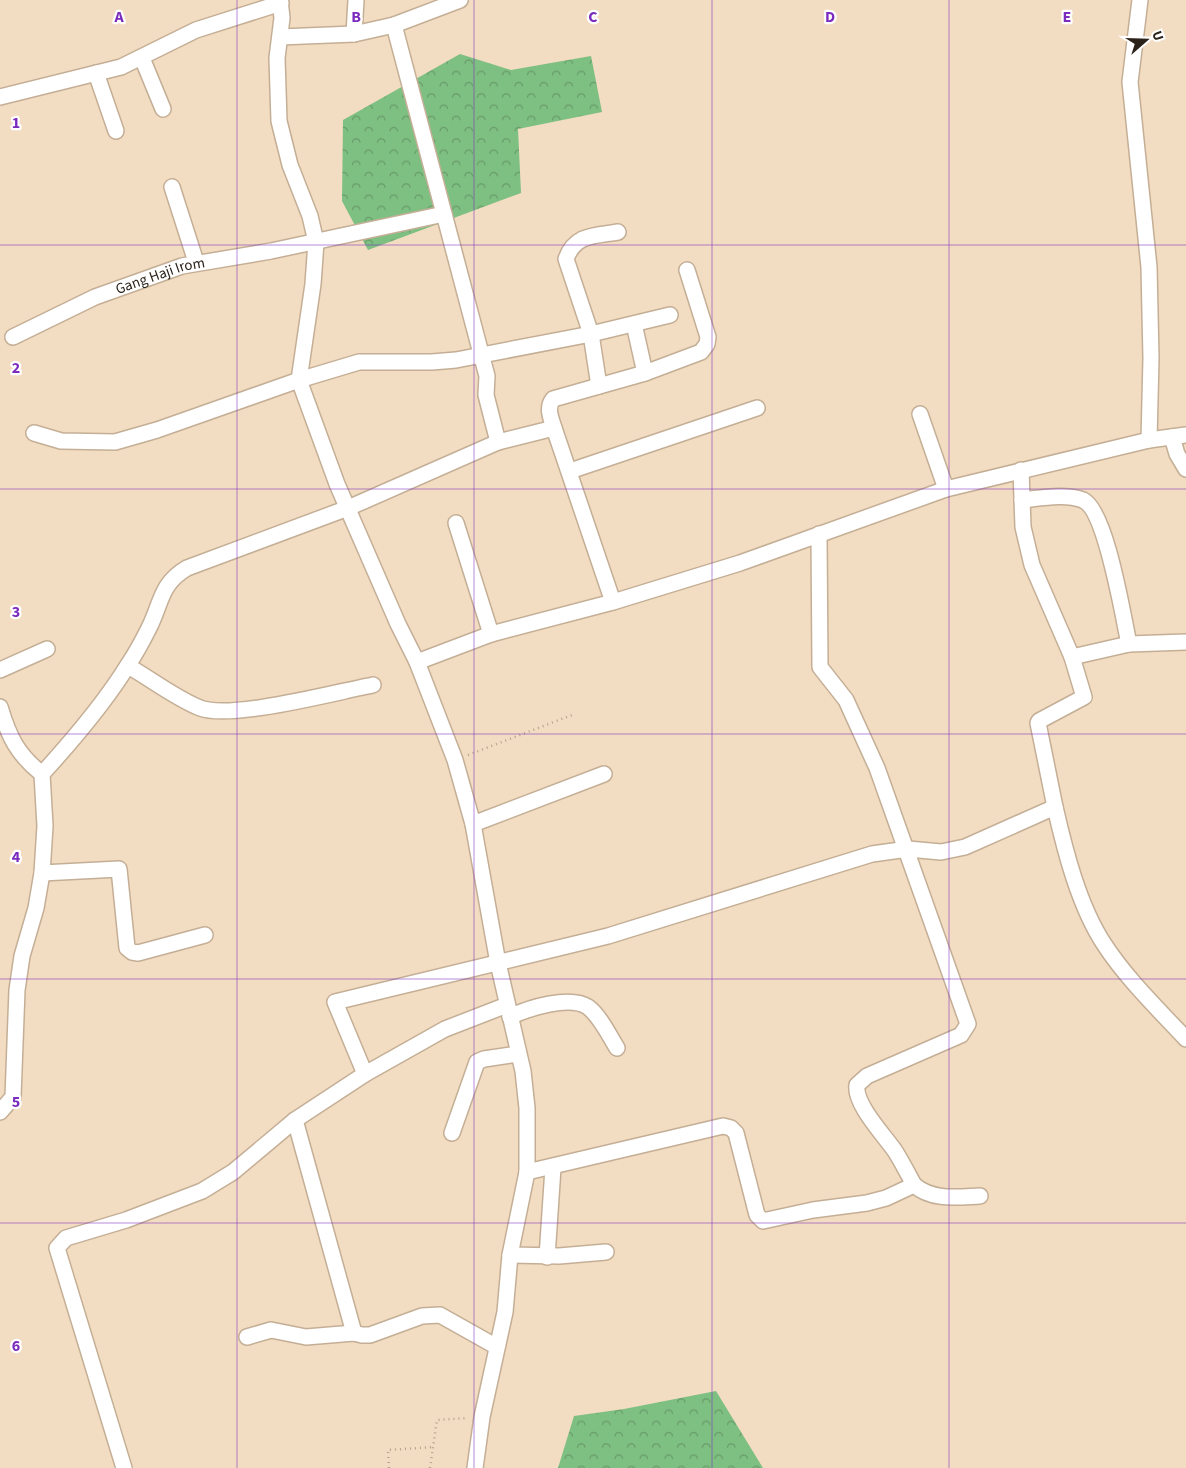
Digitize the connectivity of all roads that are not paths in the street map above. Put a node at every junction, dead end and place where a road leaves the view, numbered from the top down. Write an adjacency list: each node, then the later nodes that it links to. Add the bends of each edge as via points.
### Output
1 (356, 0): 6 (street)
2 (460, 0): 5 (street)
3 (1140, 0): 32 (street, via 1130,82 1149,267 1152,358)
4 (281, 1): 7 (street); 8 (street, via 196,30)
5 (394, 25): 6 (street); 14 (street)
6 (354, 34): 7 (street)
7 (280, 37): 16 (street, via 277,58 279,121 287,156 310,216)
8 (142, 58): 9 (street); 11 (street)
9 (96, 72): 10 (street); 12 (street)
10 (0, 97)
11 (163, 109)
12 (116, 131)
13 (172, 187): 17 (street)
14 (444, 214): 16 (street, Gang Haji Irom); 23 (street)
15 (618, 232): 21 (street, via 581,239 570,247 566,259)
16 (316, 242): 17 (street, Gang Haji Irom); 25 (street, via 314,284)
17 (196, 262): 22 (street, Gang Haji Irom, via 95,297)
18 (687, 270): 24 (street, via 707,344 701,352)
19 (670, 315): 20 (street)
20 (634, 324): 21 (street); 24 (street)
21 (592, 334): 23 (street); 26 (street)
22 (13, 337)
23 (481, 353): 25 (street, via 432,362 359,362); 33 (street, via 487,376 486,395)
24 (645, 373): 26 (street)
25 (299, 380): 30 (street, via 115,442 61,441); 39 (street)
26 (599, 386): 29 (street, via 553,399 549,410)
27 (757, 408): 36 (street)
28 (920, 414): 37 (street)
29 (554, 428): 33 (street); 36 (street)
30 (34, 433)
31 (1179, 436): 32 (street); 34 (street, via 1177,454)
32 (1149, 440): 35 (street)
33 (498, 442): 39 (street)
34 (1186, 469)
35 (1021, 470): 37 (street); 38 (street)
36 (570, 471): 42 (street)
37 (946, 489): 41 (street)
38 (1022, 500): 45 (street, via 1072,496 1093,508 1106,541); 47 (street, via 1023,527 1032,565)
39 (348, 508): 48 (street); 49 (street, via 175,575 165,586 150,626)
40 (456, 522): 43 (street)
41 (818, 534): 42 (street, via 740,563); 57 (street, via 820,668 850,708)
42 (614, 602): 43 (street)
43 (491, 634): 48 (street)
44 (1186, 642): 45 (street)
45 (1129, 644): 47 (street)
46 (47, 649): 50 (street)
47 (1072, 657): 55 (street, via 1084,697 1038,723)
48 (417, 662): 56 (street, via 455,760)
49 (128, 666): 51 (street, via 189,702 216,710 284,703); 53 (street, via 71,742)
50 (0, 670)
51 (372, 685)
52 (0, 707): 53 (street, via 10,739)
53 (42, 774): 58 (street, via 45,826)
54 (604, 774): 56 (street)
55 (1055, 807): 57 (street, via 965,847 941,852); 62 (street, via 1078,885 1104,944)
56 (473, 824): 60 (street)
57 (908, 849): 60 (street, via 872,854 608,936); 71 (street, via 968,1024 962,1035 867,1076 857,1085 858,1096 867,1114)
58 (42, 873): 59 (street, via 119,869 126,948 132,952); 66 (street, via 17,990 13,1096)
59 (205, 935)
60 (498, 963): 61 (street); 65 (street, via 335,1002)
61 (509, 1011): 63 (street, via 575,1002 594,1013); 64 (street); 65 (street, via 445,1028)
62 (1186, 1039)
63 (617, 1048)
64 (518, 1054): 68 (street, via 477,1062); 70 (street, via 527,1108)
65 (365, 1074): 67 (street)
66 (0, 1112)
67 (295, 1120): 76 (street); 79 (street, via 240,1167 202,1190 126,1220 66,1238 57,1248)
68 (452, 1132)
69 (553, 1168): 70 (street); 71 (street, via 723,1126 736,1132 757,1216 763,1221 868,1203); 75 (street)
70 (526, 1172): 74 (street)
71 (914, 1185): 72 (street, via 942,1198)
72 (980, 1196)
73 (606, 1252): 75 (street)
74 (510, 1255): 75 (street); 78 (street, via 505,1312)
75 (548, 1257)
76 (354, 1332): 77 (street, via 306,1337 271,1330); 78 (street, via 370,1335 416,1318 440,1315)
77 (247, 1337)
78 (497, 1346): 80 (street)
79 (124, 1468)
80 (475, 1468)

